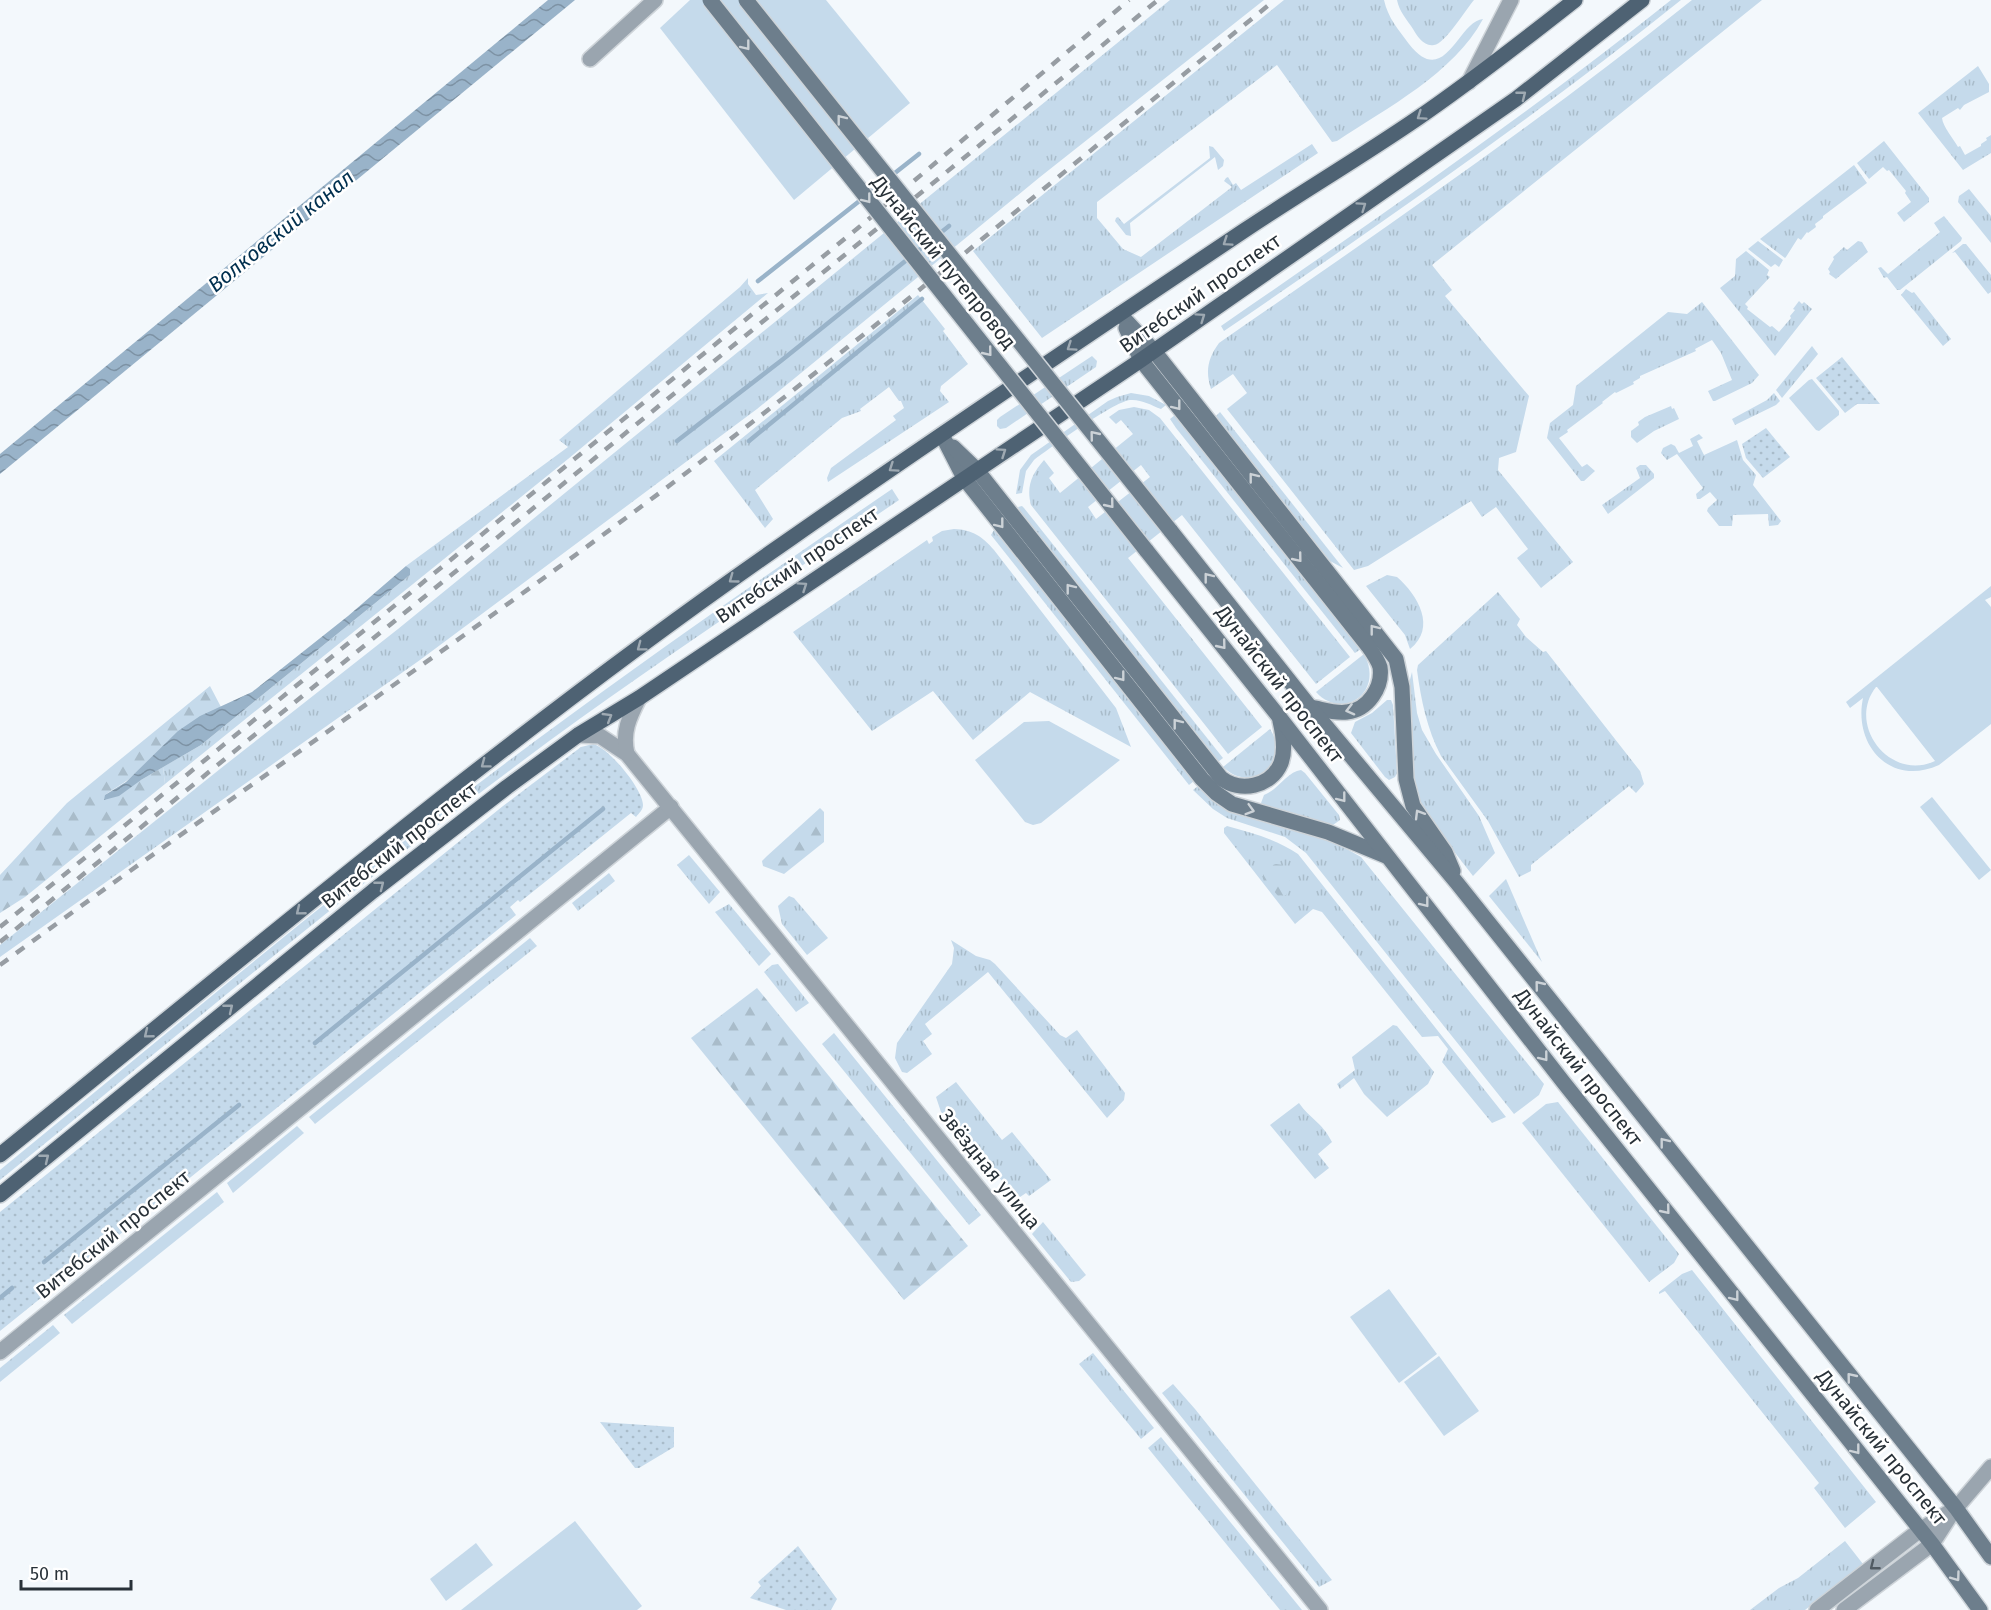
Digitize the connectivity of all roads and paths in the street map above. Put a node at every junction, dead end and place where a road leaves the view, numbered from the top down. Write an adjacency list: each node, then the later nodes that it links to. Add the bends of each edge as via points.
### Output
1 (655, 0): 7 (street)
2 (710, 0): 15 (main road, Дунайский путепровод, one-way to 15, bridge)
3 (746, 0): 14 (main road, Дунайский путепровод, one-way to 3, bridge)
4 (1511, 0): 8 (street)
5 (1575, 0): 8 (main road, Витебский проспект)
6 (1641, 0): 10 (main road, Витебский проспект, one-way to 6, via 1516,99)
7 (590, 59)
8 (1469, 82): 9 (main road, Витебский проспект, one-way to 9)
9 (1120, 314): 10 (main road); 11 (main road); 12 (main road, Витебский проспект, one-way to 12)
10 (1154, 351): 11 (main road, Витебский проспект); 23 (main road, one-way to 10, via 1445,852 1413,806 1406,779 1402,687 1396,658)
11 (1141, 360): 13 (main road, Витебский проспект, one-way to 11); 17 (main road, one-way to 17, via 1377,660 1377,687 1361,707 1339,713)
12 (942, 435): 13 (main road); 24 (main road, Витебский проспект, one-way to 24, via 688,612 481,767)
13 (970, 473): 16 (main road, Витебский проспект, one-way to 13); 18 (main road, one-way to 13, via 1283,754 1272,775 1261,783 1246,786 1225,781); 22 (main road, one-way to 22, via 1216,793 1241,808 1328,832)
14 (1170, 530): 17 (main road, Дунайский проспект, one-way to 14)
15 (1146, 550): 18 (main road, Дунайский проспект, one-way to 18)
16 (639, 699): 19 (main road, Витебский проспект, one-way to 16); 20 (street, via 625,731)
17 (1310, 707): 23 (main road, Дунайский проспект)
18 (1280, 718): 22 (main road, Дунайский проспект, one-way to 22)
19 (578, 735): 20 (street, Звёздная улица, via 600,736); 25 (main road, Витебский проспект, one-way to 19, via 373,891)
20 (627, 754): 21 (street, Звёздная улица)
21 (671, 807): 26 (street, Витебский проспект); 32 (street, Звёздная улица)
22 (1389, 857): 29 (main road, Дунайский проспект, one-way to 29)
23 (1457, 883): 28 (main road, Дунайский проспект, one-way to 23)
24 (0, 1155)
25 (0, 1195)
26 (0, 1352)
27 (1991, 1467): 28 (street)
28 (1956, 1508): 29 (street); 30 (street); 31 (main road, Дунайский проспект)
29 (1920, 1530): 30 (main road, Дунайский проспект); 33 (street, one-way to 33)
30 (1932, 1544): 34 (street); 35 (main road, Дунайский проспект, one-way to 35)
31 (1991, 1557)
32 (1320, 1610)
33 (1817, 1610)
34 (1845, 1610)
35 (1980, 1610)

